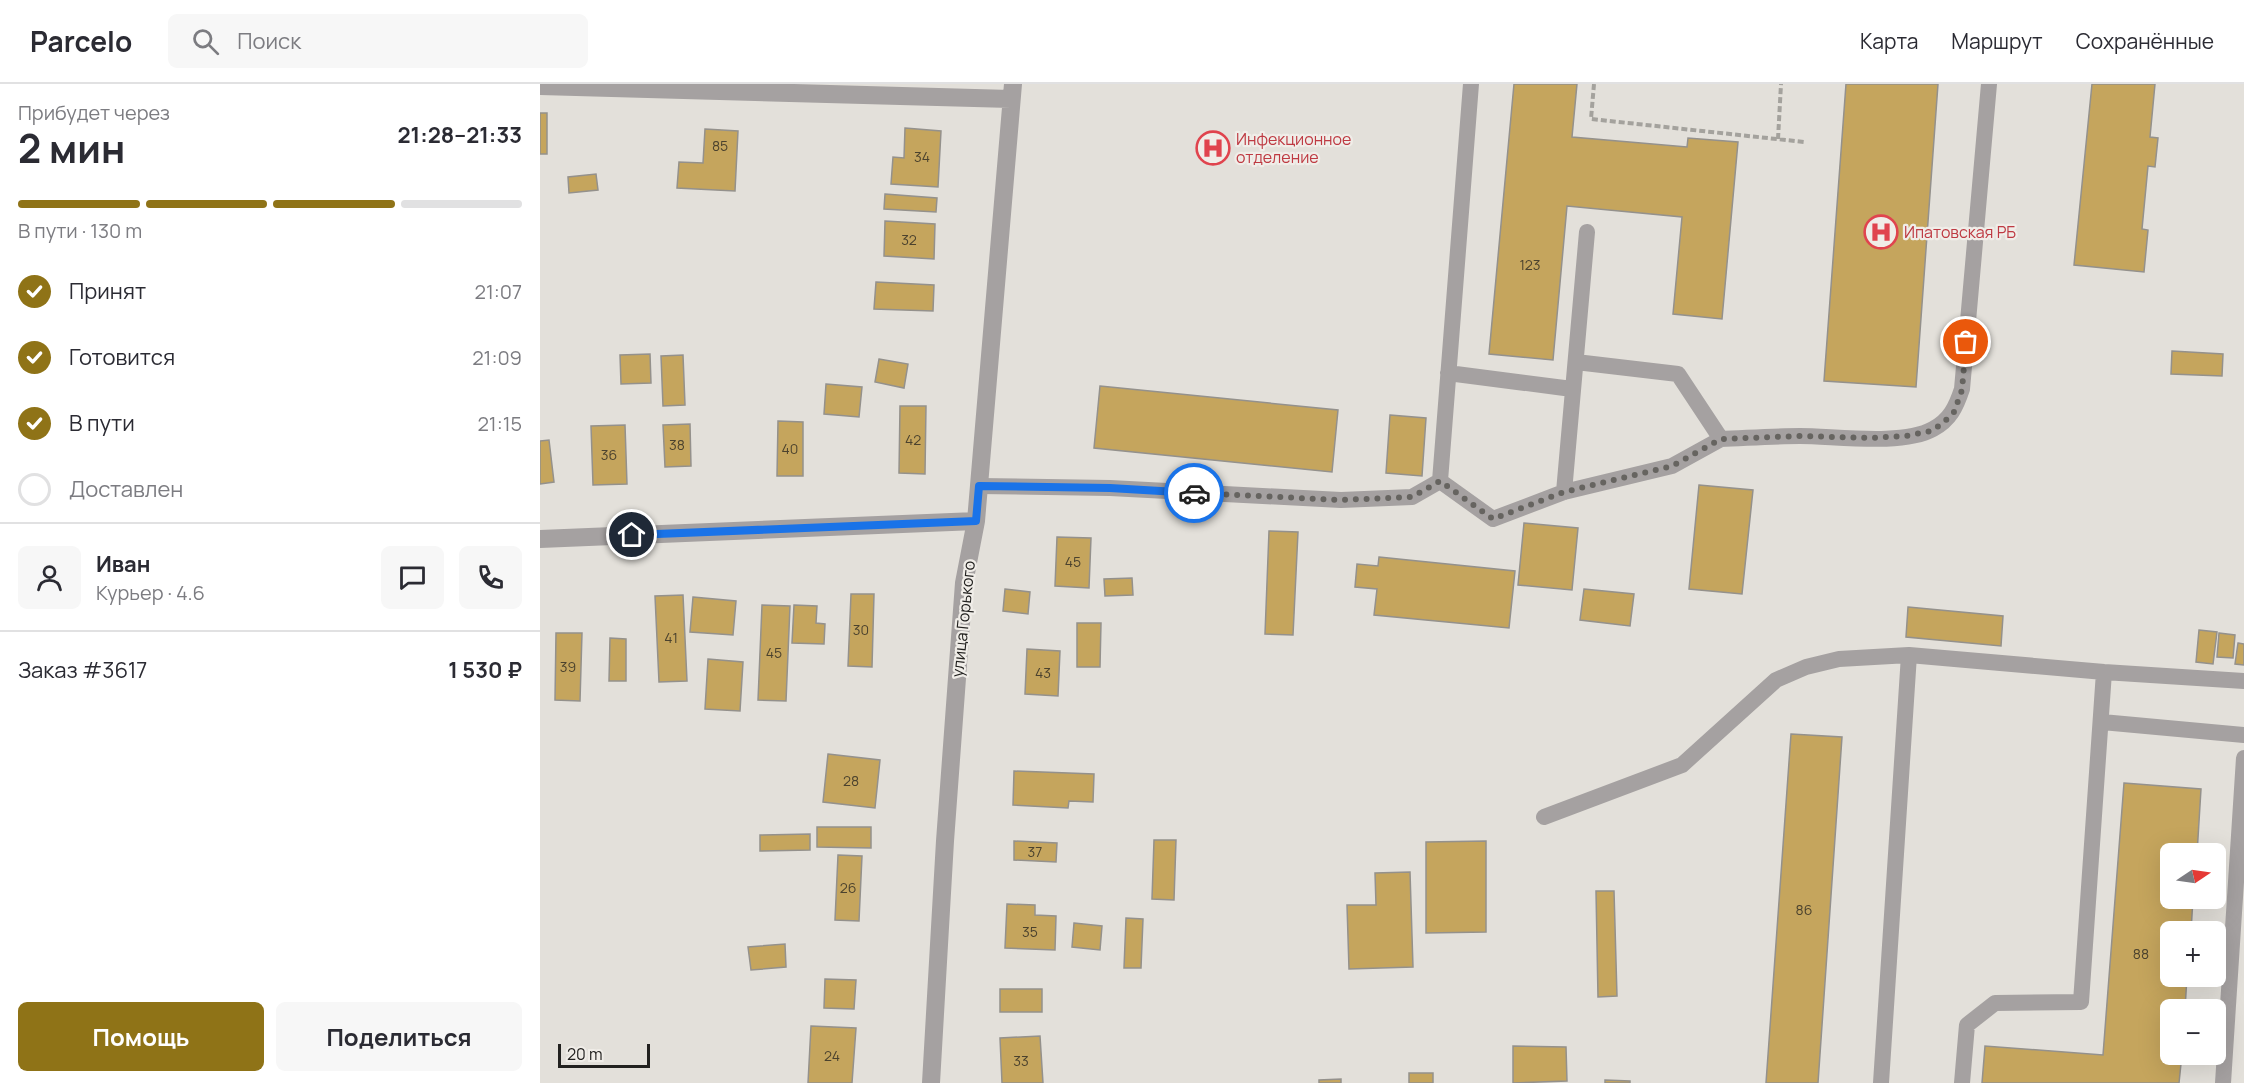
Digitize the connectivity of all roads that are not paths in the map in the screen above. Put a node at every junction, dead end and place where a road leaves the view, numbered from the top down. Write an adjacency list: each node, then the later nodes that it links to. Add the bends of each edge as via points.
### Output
1 (1471, 84): 7 (lane)
2 (1989, 84): 9 (lane, via 1962,390 1954,412 1931,431 1906,436)
3 (540, 86): 4 (street)
4 (1012, 91): 11 (street, улица Горького)
5 (1587, 232): 6 (lane)
6 (1576, 362): 8 (lane); 9 (lane, via 1678,374)
7 (1448, 373): 8 (lane); 10 (lane)
8 (1572, 389): 12 (lane)
9 (1721, 439): 12 (lane, via 1672,466)
10 (1440, 481): 11 (lane, via 1412,497 1341,500 1110,488); 12 (lane, via 1493,519)
11 (979, 486): 13 (street, улица Горького)
12 (1564, 492)
13 (976, 521): 14 (street); 22 (street, улица Горького, via 964,583)
14 (540, 539)
15 (1909, 655): 16 (lane); 21 (lane, via 1839,660 1806,667 1776,680 1682,765); 23 (lane)
16 (2104, 672): 17 (lane); 18 (lane)
17 (2244, 681)
18 (2102, 722): 19 (lane); 24 (lane, via 2081,1002 1995,1003 1967,1025)
19 (2244, 735)
20 (2244, 758): 25 (lane)
21 (1545, 817)
22 (931, 1083)
23 (1881, 1083)
24 (1962, 1083)
25 (2223, 1083)

